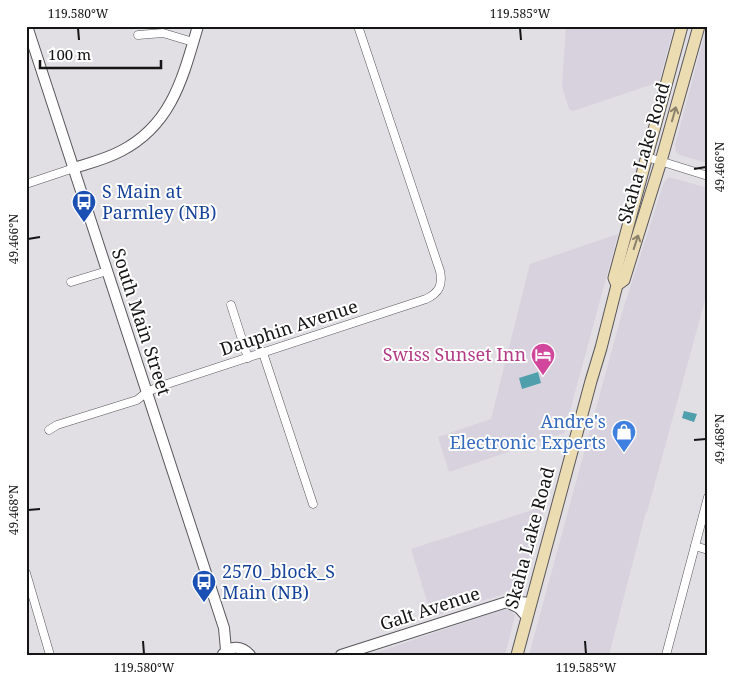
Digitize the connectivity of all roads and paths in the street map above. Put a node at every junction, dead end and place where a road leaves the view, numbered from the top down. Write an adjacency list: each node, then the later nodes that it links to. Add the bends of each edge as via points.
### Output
1 (27, 26): 12 (street, South Main Street)
2 (198, 26): 8 (street)
3 (358, 26): 19 (street, Dauphin Avenue, via 441,282 438,291 426,299)
4 (682, 26): 9 (main road, Skaha Lake Road)
5 (690, 26): 9 (main road)
6 (698, 26): 11 (main road, Skaha Lake Road, one-way to 6)
7 (138, 34): 8 (street, via 163,33)
8 (193, 42): 12 (street, via 173,100 150,131 120,152)
9 (675, 51): 10 (main road, Skaha Lake Road)
10 (647, 157): 11 (street); 17 (main road, Skaha Lake Road, via 614,278)
11 (661, 161): 13 (street); 17 (main road, Skaha Lake Road, one-way to 11, via 624,280)
12 (74, 168): 14 (street); 15 (street, South Main Street)
13 (708, 176)
14 (26, 184)
15 (107, 271): 16 (street); 21 (street, South Main Street)
16 (71, 282)
17 (617, 285): 29 (main road, Skaha Lake Road)
18 (231, 304): 20 (street)
19 (263, 353): 20 (street, Dauphin Avenue); 24 (street)
20 (248, 358): 21 (street, Dauphin Avenue)
21 (147, 392): 22 (street, Dauphin Avenue, via 137,400); 31 (street, South Main Street)
22 (50, 430)
23 (708, 497): 25 (street)
24 (313, 504)
25 (694, 546): 26 (street); 38 (street)
26 (708, 550)
27 (26, 573): 34 (street)
28 (506, 602): 29 (street, Galt Avenue); 30 (street, via 519,608); 36 (street, Galt Avenue)
29 (530, 603): 30 (main road, Skaha Lake Road)
30 (527, 617): 37 (main road, Skaha Lake Road)
31 (224, 628): 32 (street, South Main Street); 33 (street, South Main Street)
32 (239, 648): 33 (street); 35 (street)
33 (222, 653)
34 (50, 655)
35 (250, 655)
36 (341, 655)
37 (516, 655)
38 (666, 655)

